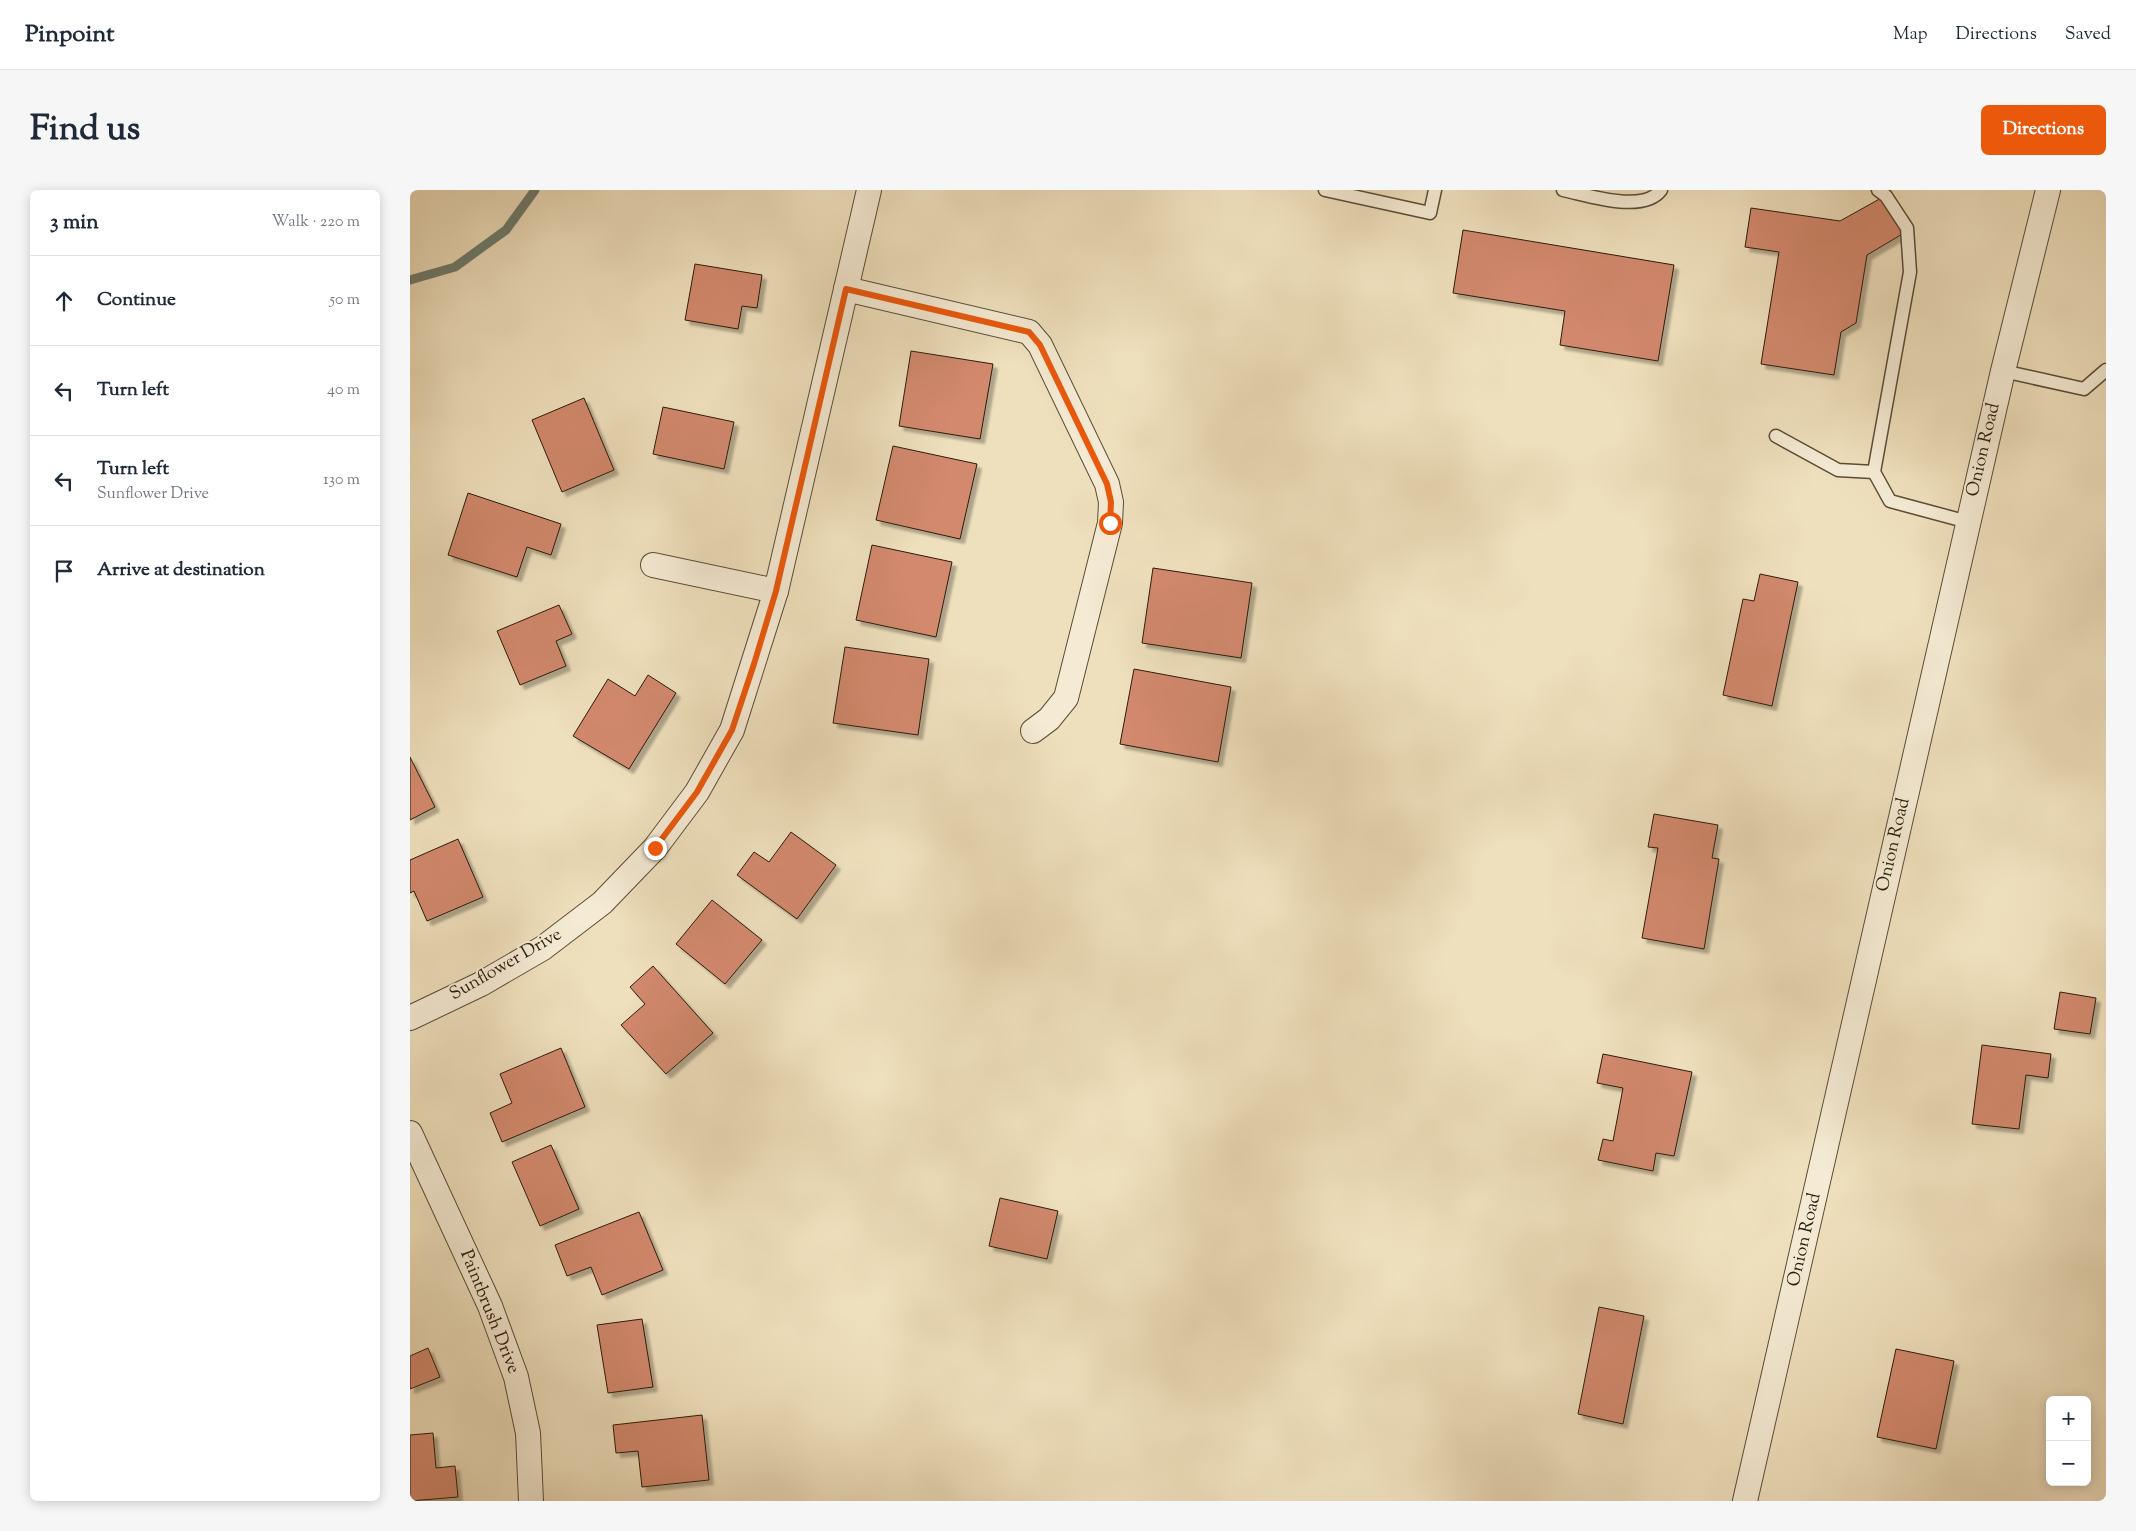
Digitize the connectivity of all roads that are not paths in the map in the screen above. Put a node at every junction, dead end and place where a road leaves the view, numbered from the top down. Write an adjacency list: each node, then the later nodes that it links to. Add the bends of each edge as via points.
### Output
1 (868, 190): 8 (street, Sunflower Drive)
2 (1326, 190): 3 (lane, via 1430,213)
3 (1435, 190)
4 (1563, 190): 5 (lane, via 1630,203 1646,200)
5 (1661, 190)
6 (1878, 190): 12 (lane, via 1886,196 1907,228 1910,272)
7 (2048, 190): 10 (street, Onion Road)
8 (846, 289): 15 (street, Sunflower Drive); 16 (street, via 1029,332 1040,345 1107,484 1111,502 1110,523 1066,698 1050,719)
9 (2106, 370): 10 (lane, via 2084,389)
10 (2003, 371): 13 (street, Onion Road)
11 (1776, 436): 12 (lane, via 1838,470)
12 (1874, 472): 13 (lane, via 1890,501)
13 (1968, 522): 20 (street, Onion Road)
14 (653, 564): 15 (street)
15 (776, 591): 17 (street, Sunflower Drive, via 732,730 697,792 655,848 602,903 543,948 480,984)
16 (1033, 731)
17 (410, 1018)
18 (410, 1133): 19 (street, Paintbrush Drive, via 490,1306 516,1377 528,1433)
19 (531, 1501)
20 (1745, 1501)

